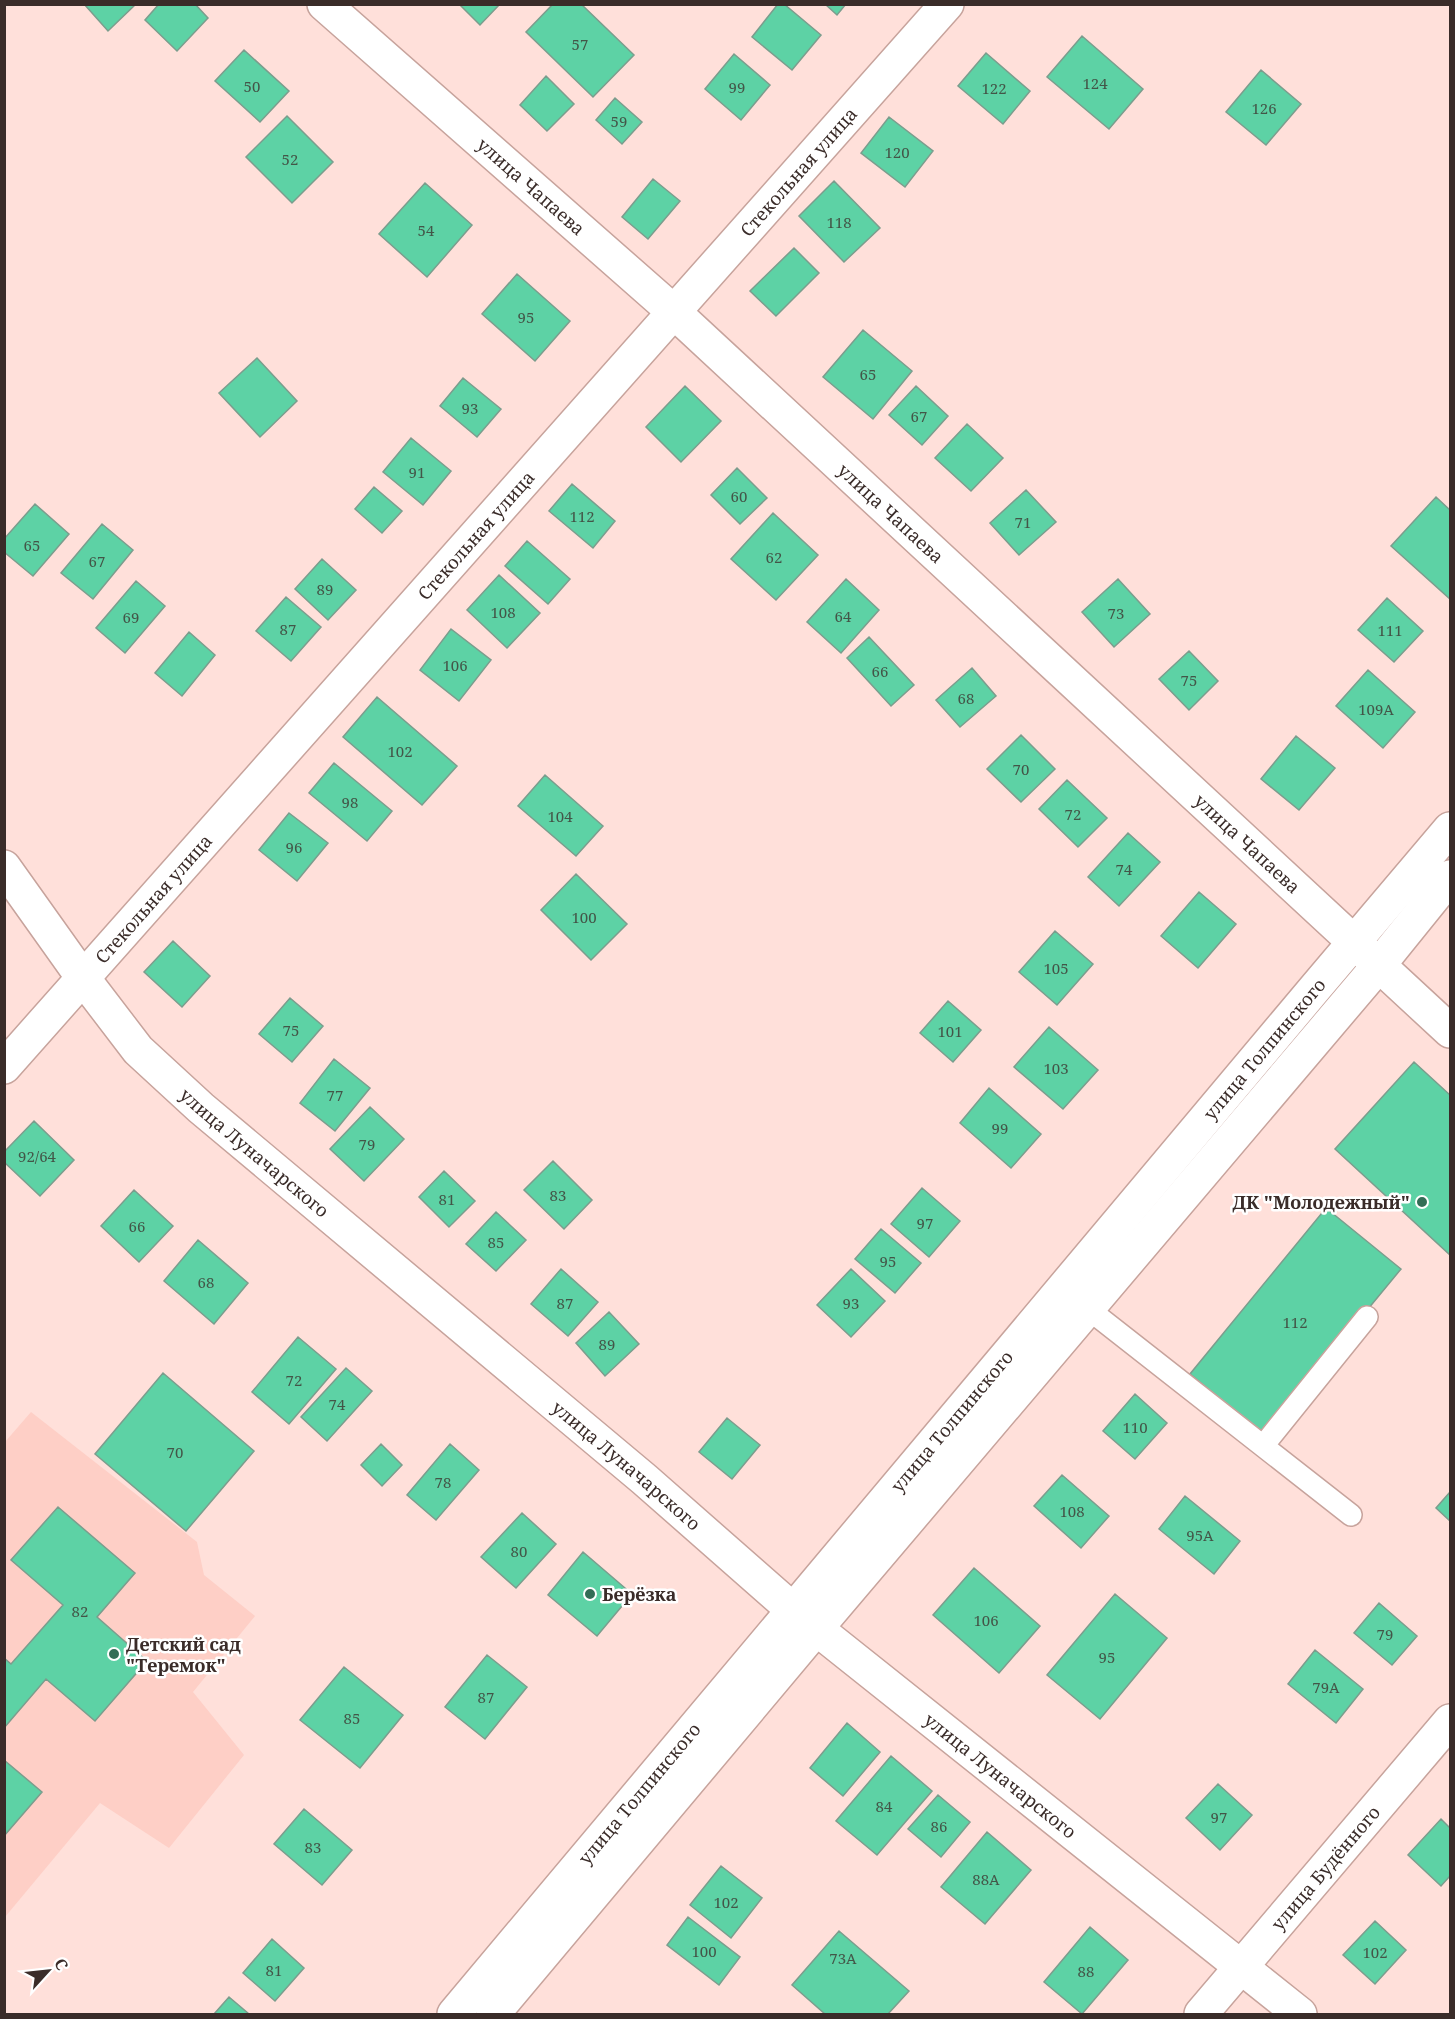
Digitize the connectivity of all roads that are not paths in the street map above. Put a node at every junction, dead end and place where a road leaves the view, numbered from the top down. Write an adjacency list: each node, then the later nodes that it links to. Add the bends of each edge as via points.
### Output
1 (324, 4): 3 (main road, улица Чапаева)
2 (947, 4): 3 (main road, Стекольная улица)
3 (674, 312): 7 (main road, улица Чапаева); 9 (main road, Стекольная улица)
4 (1450, 829): 7 (main road, улица Толпинского)
5 (4, 867): 9 (main road, улица Луначарского)
6 (1450, 877): 8 (main road, улица Толпинского)
7 (1355, 941): 8 (main road, улица Чапаева); 16 (main road, улица Толпинского)
8 (1379, 964): 10 (main road, улица Чапаева); 12 (main road, улица Толпинского)
9 (83, 978): 11 (main road, Стекольная улица); 16 (main road, улица Луначарского, via 138,1050 201,1108 635,1471)
10 (1450, 1031)
11 (4, 1067)
12 (1088, 1308): 14 (lane); 16 (main road, улица Толпинского)
13 (1367, 1317): 14 (lane)
14 (1263, 1446): 15 (lane)
15 (1351, 1515)
16 (804, 1620): 18 (main road, улица Луначарского); 19 (main road, улица Толпинского); 20 (main road, улица Толпинского)
17 (1450, 1721): 18 (main road, улица Будённого)
18 (1242, 1967): 21 (main road, улица Будённого); 22 (main road, улица Луначарского)
19 (454, 2014)
20 (493, 2014)
21 (1201, 2014)
22 (1300, 2014)

